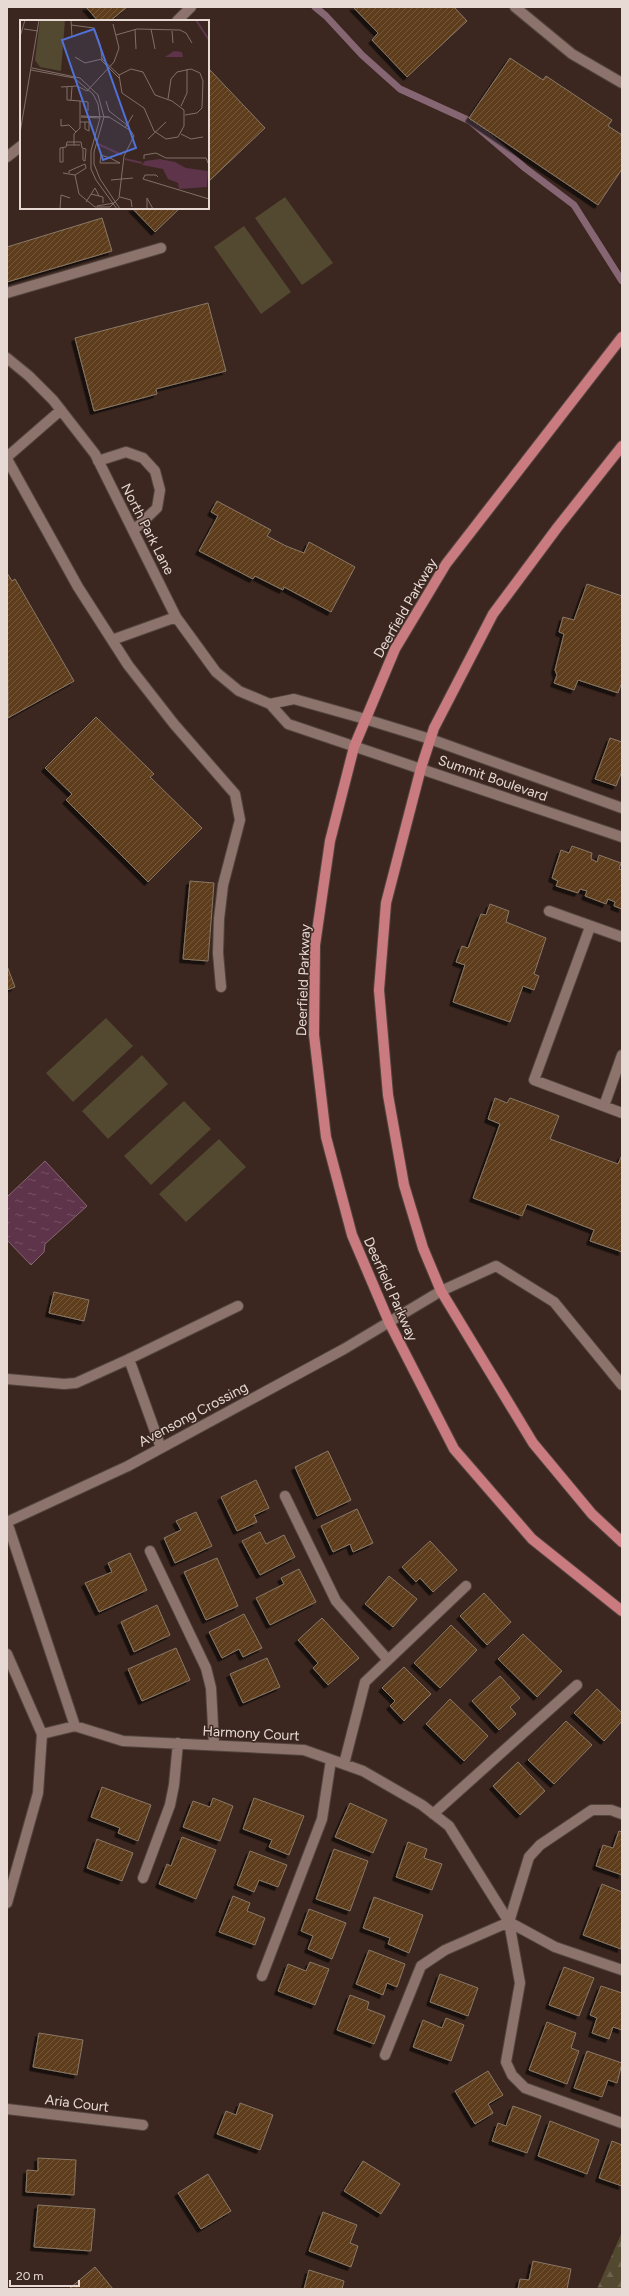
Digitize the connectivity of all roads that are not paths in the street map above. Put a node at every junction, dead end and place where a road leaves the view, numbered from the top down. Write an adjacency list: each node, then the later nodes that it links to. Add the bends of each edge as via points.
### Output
1 (191, 7): 3 (street)
2 (515, 7): 4 (street, via 572,54)
3 (178, 20)
4 (622, 83)
5 (20, 147): 6 (street)
6 (7, 157)
7 (161, 248): 8 (street)
8 (7, 293)
9 (622, 337): 19 (main road, Deerfield Parkway, via 446,564 395,649)
10 (7, 358): 11 (street, North Park Lane, via 29,376)
11 (61, 410): 13 (street); 14 (street, North Park Lane)
12 (622, 446): 20 (main road, via 493,614)
13 (7, 458): 17 (street, via 78,587)
14 (98, 461): 15 (street, North Park Lane); 15 (street, via 126,452 143,458 155,470 160,490 157,508)
15 (134, 530): 16 (street, North Park Lane)
16 (176, 617): 17 (street); 18 (street, North Park Lane, via 216,672 238,691)
17 (112, 640): 28 (street, via 174,724 235,794 240,820 223,885 218,919)
18 (270, 704): 19 (street, via 294,699); 21 (street, North Park Lane, via 288,724)
19 (365, 719): 20 (street, Summit Boulevard); 21 (main road, Deerfield Parkway)
20 (430, 739): 22 (main road); 23 (street, Summit Boulevard)
21 (354, 747): 22 (street, Summit Boulevard); 34 (main road, Deerfield Parkway, via 330,841 315,945 314,1035 326,1137 352,1235)
22 (421, 768): 24 (street, Summit Boulevard); 32 (main road, via 386,903 379,990 388,1095 404,1185 423,1248)
23 (622, 808)
24 (622, 837)
25 (549, 911): 26 (street)
26 (590, 927): 27 (street); 30 (street, via 534,1080)
27 (622, 937)
28 (221, 987)
29 (622, 1055): 30 (street)
30 (604, 1106): 31 (street)
31 (622, 1113)
32 (441, 1291): 34 (street, Avensong Crossing); 37 (street, Avensong Crossing, via 496,1266 554,1302); 41 (main road, via 533,1443 592,1514)
33 (238, 1306): 35 (street)
34 (389, 1322): 38 (street, Avensong Crossing); 44 (main road, Deerfield Parkway, via 454,1449 532,1539)
35 (129, 1359): 36 (street, via 76,1383); 38 (street)
36 (7, 1379)
37 (622, 1385)
38 (161, 1448): 40 (street, Avensong Crossing)
39 (285, 1496): 46 (street, via 336,1601)
40 (7, 1522): 48 (street)
41 (622, 1542)
42 (150, 1551): 51 (street, via 206,1668 212,1688)
43 (466, 1586): 46 (street)
44 (622, 1611)
45 (7, 1654): 49 (street)
46 (388, 1660): 53 (street, via 365,1682)
47 (577, 1685): 54 (street)
48 (75, 1726): 49 (street); 50 (street, Harmony Court, via 123,1741)
49 (42, 1734): 57 (street, via 38,1793)
50 (178, 1743): 51 (street, Harmony Court); 56 (street, via 170,1805)
51 (214, 1745): 52 (street, Harmony Court, via 304,1750)
52 (332, 1760): 53 (street, Harmony Court); 60 (street, via 322,1819)
53 (344, 1764): 54 (street, Harmony Court, via 393,1786)
54 (433, 1814): 58 (street, Harmony Court, via 449,1826)
55 (622, 1814): 58 (street, via 611,1810 592,1810 540,1845 529,1858)
56 (143, 1878)
57 (7, 1903)
58 (509, 1922): 59 (street, via 554,1947); 61 (street, via 445,1950 421,1966); 63 (street, via 520,1983 506,2062 512,2075 524,2088)
59 (622, 1970)
60 (262, 1976)
61 (385, 2054)
62 (7, 2109): 64 (street, Aria Court)
63 (622, 2124)
64 (143, 2125)

